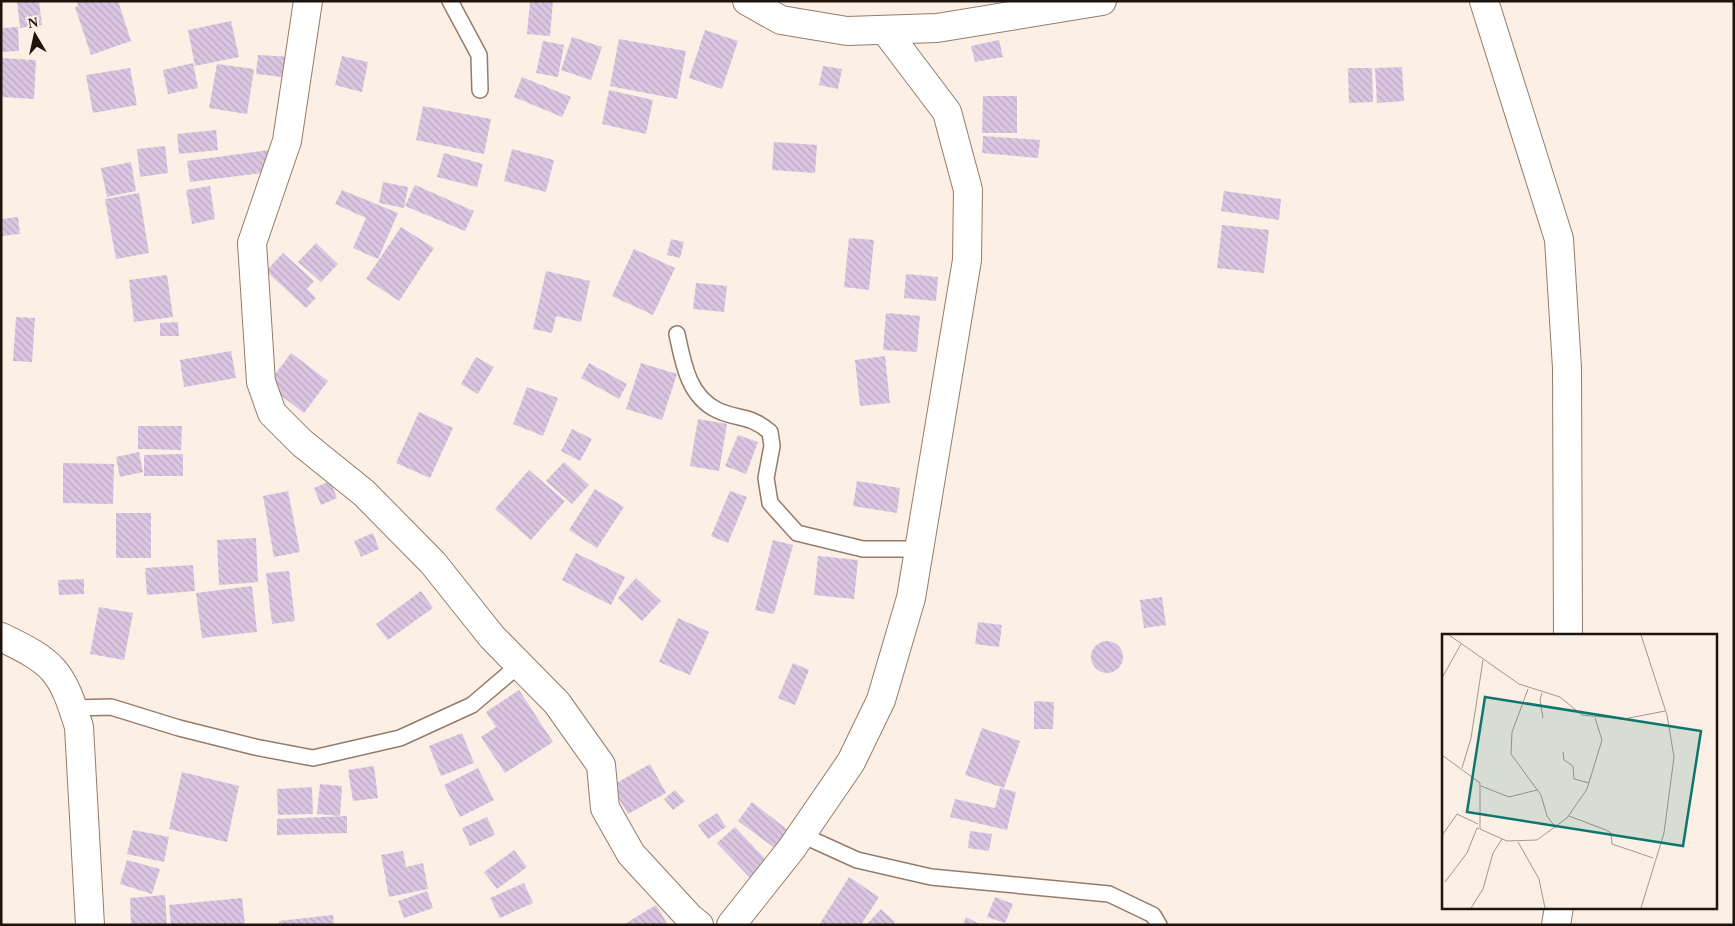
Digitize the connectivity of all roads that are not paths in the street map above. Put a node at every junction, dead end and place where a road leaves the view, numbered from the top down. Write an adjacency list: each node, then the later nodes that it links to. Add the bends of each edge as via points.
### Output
1 (308, 1): 12 (street, via 287,141 252,243 261,382 272,413 302,443 364,493 433,562 492,637)
2 (450, 1): 7 (lane, via 479,55)
3 (747, 1): 6 (street, via 781,20 847,31)
4 (1102, 1): 6 (street, via 937,28)
5 (1484, 1): 10 (street, via 1559,239 1567,368)
6 (885, 30): 9 (street, via 947,112 968,190 967,260)
7 (480, 90)
8 (677, 334): 9 (lane, via 684,368 696,393 716,410 757,421 770,432 772,446 766,478 770,503 796,533 863,549)
9 (919, 549): 14 (street, via 911,598 881,700 851,762)
10 (1568, 634)
11 (1, 637): 13 (street, via 29,650 46,663 61,678)
12 (519, 665): 13 (lane, via 472,705 400,738 314,758 179,728 111,707); 17 (street, via 557,703 601,765 605,808 631,854)
13 (73, 708): 16 (street, via 79,727)
14 (803, 831): 18 (street); 19 (lane, via 813,840 857,860 931,877 1109,894 1153,915)
15 (1559, 908): 20 (street)
16 (90, 925)
17 (699, 925)
18 (731, 925)
19 (1159, 925)
20 (1556, 925)

